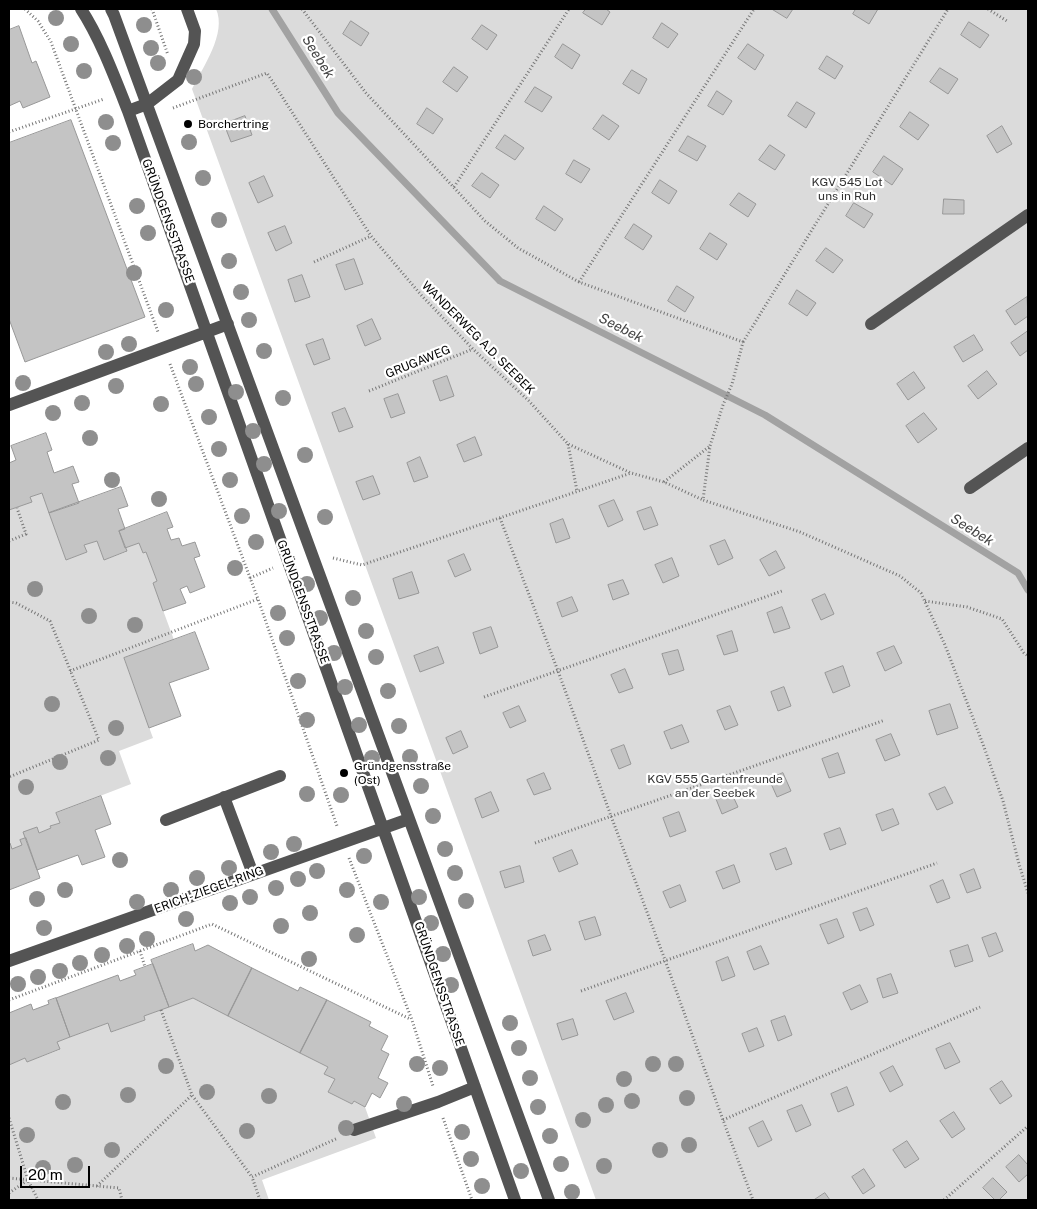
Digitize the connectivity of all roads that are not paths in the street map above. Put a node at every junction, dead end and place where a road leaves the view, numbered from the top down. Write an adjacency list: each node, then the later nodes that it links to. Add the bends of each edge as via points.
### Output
1 (81, 9): 5 (street, GRÜNDGENSSTRASSE, via 89,20)
2 (187, 9): 4 (street, via 195,31 189,56 178,80)
3 (113, 11): 4 (street, GRÜNDGENSSTRASSE)
4 (147, 104): 5 (street); 7 (street, GRÜNDGENSSTRASSE)
5 (128, 110): 9 (street, GRÜNDGENSSTRASSE)
6 (1028, 215): 8 (street)
7 (228, 324): 9 (street); 15 (street, GRÜNDGENSSTRASSE)
8 (871, 324)
9 (207, 332): 10 (street); 17 (street, GRÜNDGENSSTRASSE)
10 (9, 405)
11 (1028, 448): 12 (street)
12 (970, 488)
13 (280, 776): 14 (street)
14 (224, 798): 16 (street); 18 (street)
15 (409, 819): 17 (street, ERICH-ZIEGEL-RING); 23 (street, GRÜNDGENSSTRASSE)
16 (166, 820)
17 (383, 828): 18 (street, ERICH-ZIEGEL-RING); 20 (street, GRÜNDGENSSTRASSE)
18 (253, 874): 19 (street, ERICH-ZIEGEL-RING)
19 (9, 961)
20 (475, 1087): 21 (street); 22 (street, GRÜNDGENSSTRASSE)
21 (354, 1130)
22 (515, 1200)
23 (549, 1200)

